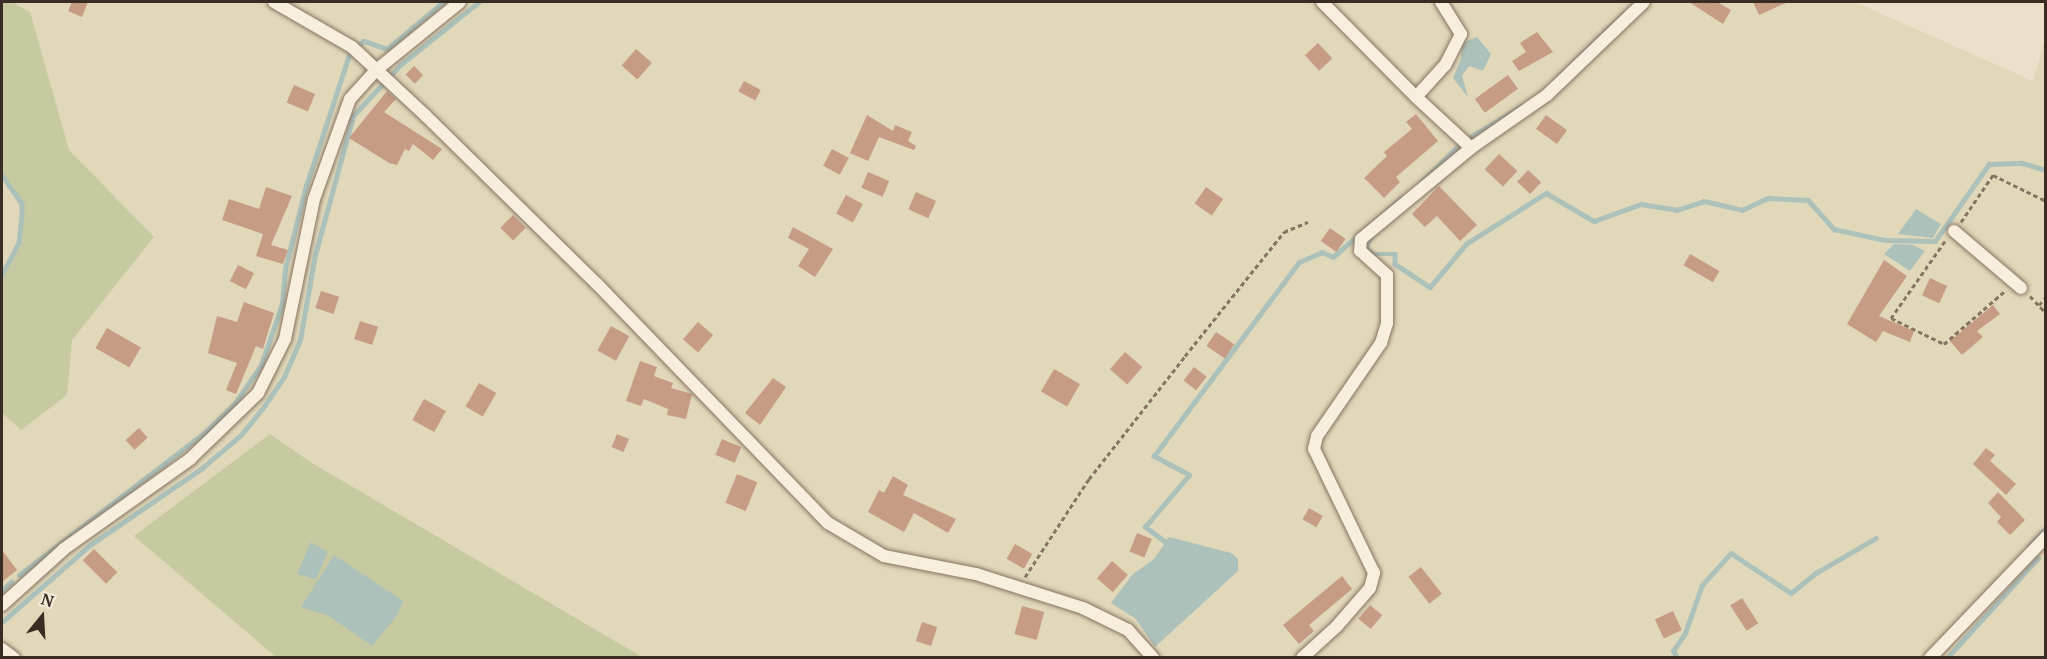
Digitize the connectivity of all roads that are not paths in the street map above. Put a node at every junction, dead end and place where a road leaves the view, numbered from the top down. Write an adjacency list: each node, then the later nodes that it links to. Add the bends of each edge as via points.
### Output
1 (274, 2): 6 (street, via 352,47)
2 (460, 2): 6 (street)
3 (1322, 2): 7 (street)
4 (1440, 2): 7 (street, via 1461,34 1445,65)
5 (1644, 2): 8 (street, via 1547,96)
6 (375, 71): 12 (street, via 350,99 317,189 300,254 285,339 258,393 190,459 64,549); 15 (street, via 588,276 828,523 884,556 1018,586 1083,609 1128,630)
7 (1416, 97): 8 (street)
8 (1471, 148): 16 (street, via 1364,235 1360,243 1363,255 1387,275 1387,323 1381,343 1317,435 1314,449 1374,573 1370,588 1337,626)
9 (1953, 231): 10 (street)
10 (2021, 288)
11 (2046, 537): 17 (street)
12 (2, 605)
13 (2, 649): 14 (street)
14 (14, 657)
15 (1153, 657)
16 (1302, 657)
17 (1930, 657)

